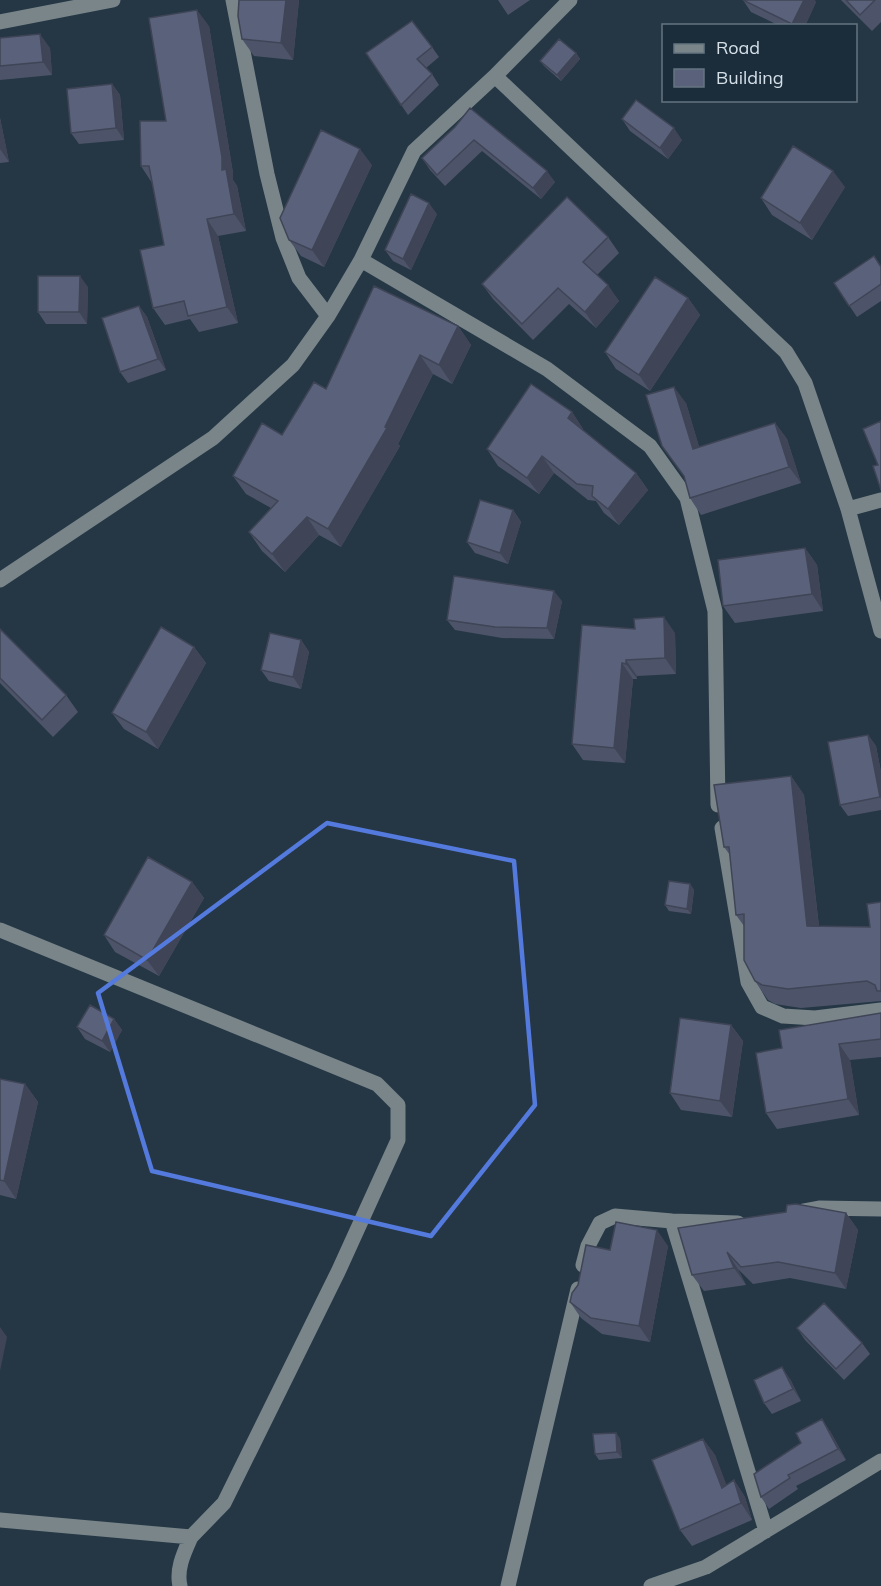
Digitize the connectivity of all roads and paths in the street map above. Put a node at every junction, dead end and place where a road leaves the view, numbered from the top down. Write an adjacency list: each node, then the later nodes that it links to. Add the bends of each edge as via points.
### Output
1 (113, 0): 4 (street)
2 (232, 0): 7 (street, via 283,238 299,278)
3 (570, 0): 5 (street)
4 (0, 22)
5 (495, 76): 6 (street, via 414,151); 9 (street, via 786,352 805,383)
6 (361, 260): 7 (street); 13 (street, via 557,376 650,446 687,498 715,611 717,804 748,982 762,1007 783,1016 815,1018)
7 (328, 316): 10 (street, via 293,365 213,438)
8 (881, 500): 9 (street)
9 (848, 509): 11 (street)
10 (1, 575)
11 (881, 631)
12 (0, 930): 21 (street, via 377,1084 398,1105 398,1140 338,1272 224,1503)
13 (881, 1010)
14 (881, 1209): 15 (street, via 819,1208)
15 (786, 1215)
16 (672, 1221): 17 (street); 20 (street); 23 (street, via 615,1216 600,1224 588,1246)
17 (753, 1221)
18 (881, 1461): 20 (street)
19 (0, 1520): 21 (street)
20 (766, 1531): 24 (street, via 706,1567)
21 (191, 1537): 22 (street, via 182,1558)
22 (180, 1586)
23 (508, 1586)
24 (651, 1586)

